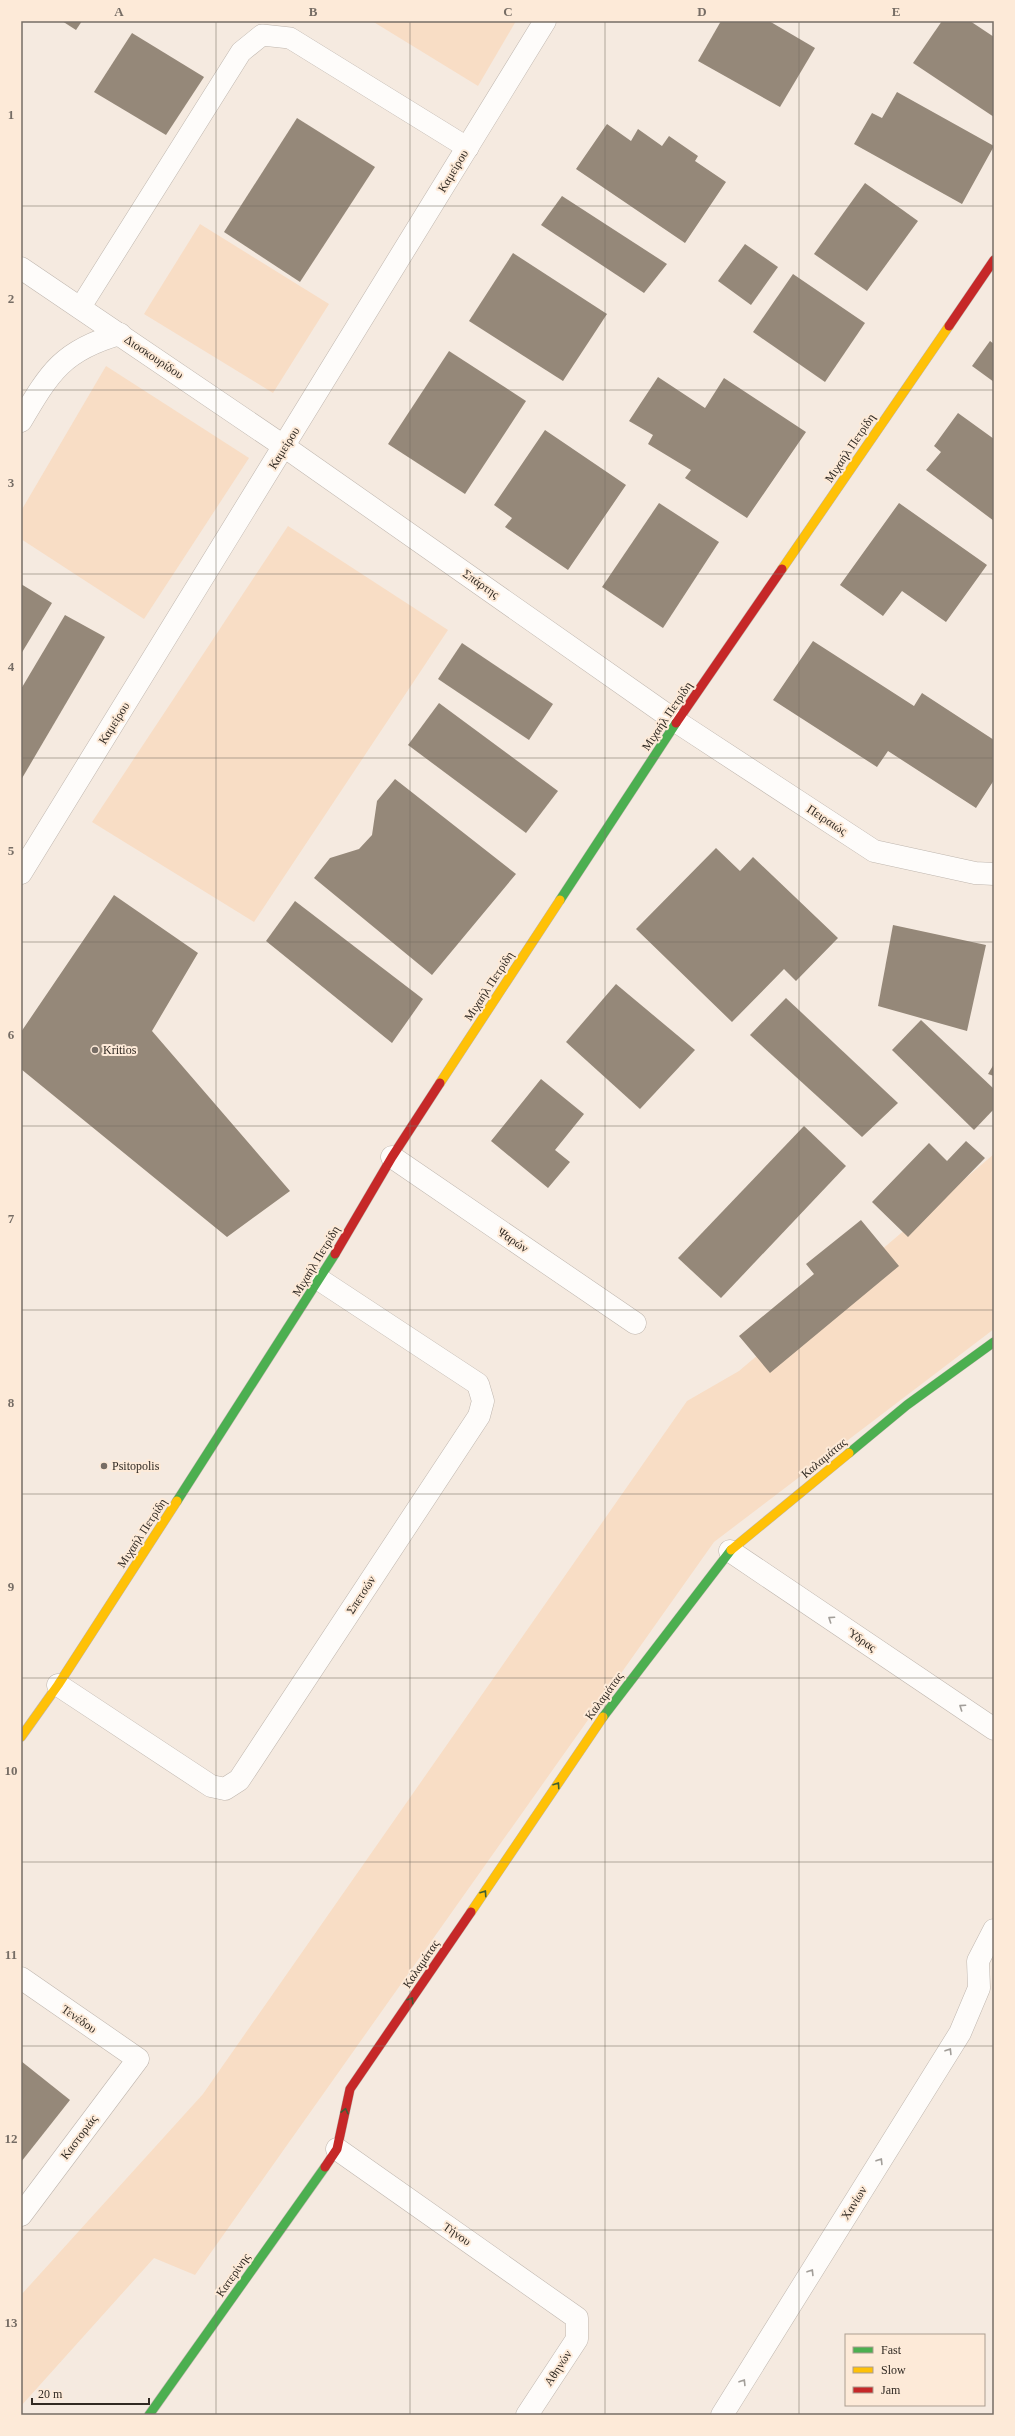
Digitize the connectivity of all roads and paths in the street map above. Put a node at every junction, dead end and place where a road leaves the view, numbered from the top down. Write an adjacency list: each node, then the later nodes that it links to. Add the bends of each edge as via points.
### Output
1 (545, 21): 2 (street, Καμείρου)
2 (468, 148): 5 (lane, via 290,38 262,35 240,52); 8 (street, Καμείρου)
3 (994, 260): 9 (main road, Μιχαήλ Πετρίδη)
4 (21, 268): 5 (street, Διοσκουρίδου)
5 (80, 308): 6 (street, Διοσκουρίδου)
6 (120, 334): 7 (street, via 93,342 67,357 45,380); 8 (street, Διοσκουρίδου)
7 (21, 421)
8 (285, 447): 9 (street, Σπάρτης); 10 (street, Καμείρου)
9 (677, 722): 11 (street, Πειραιώς, via 874,851 975,873); 12 (main road, Μιχαήλ Πετρίδη)
10 (21, 873)
11 (994, 874)
12 (392, 1157): 13 (main road, Μιχαήλ Πετρίδη); 14 (street, Ψαρών)
13 (320, 1280): 17 (main road, Μιχαήλ Πετρίδη); 17 (street, Σπετσών, via 478,1384 483,1401 479,1416 240,1780 225,1789 211,1786)
14 (635, 1323)
15 (994, 1342): 16 (main road, Καλαμάτας, via 907,1404)
16 (730, 1552): 18 (street, Ύδρας, one-way to 16); 24 (main road, Καλαμάτας, one-way to 16, via 350,2089 611,1705)
17 (58, 1685): 19 (main road, Μιχαήλ Πετρίδη)
18 (994, 1729)
19 (21, 1737)
20 (994, 1930): 22 (street, via 978,1961)
21 (21, 1978): 23 (street, Τενέδου)
22 (987, 1992): 29 (street, Χανίων, one-way to 22)
23 (138, 2059): 25 (street, Καστοριάς)
24 (337, 2149): 26 (street, Τήνου); 27 (main road, Κατερίνης)
25 (21, 2215)
26 (577, 2318): 28 (street, Αθηνών, via 577,2339)
27 (149, 2415)
28 (527, 2415)
29 (722, 2415)

